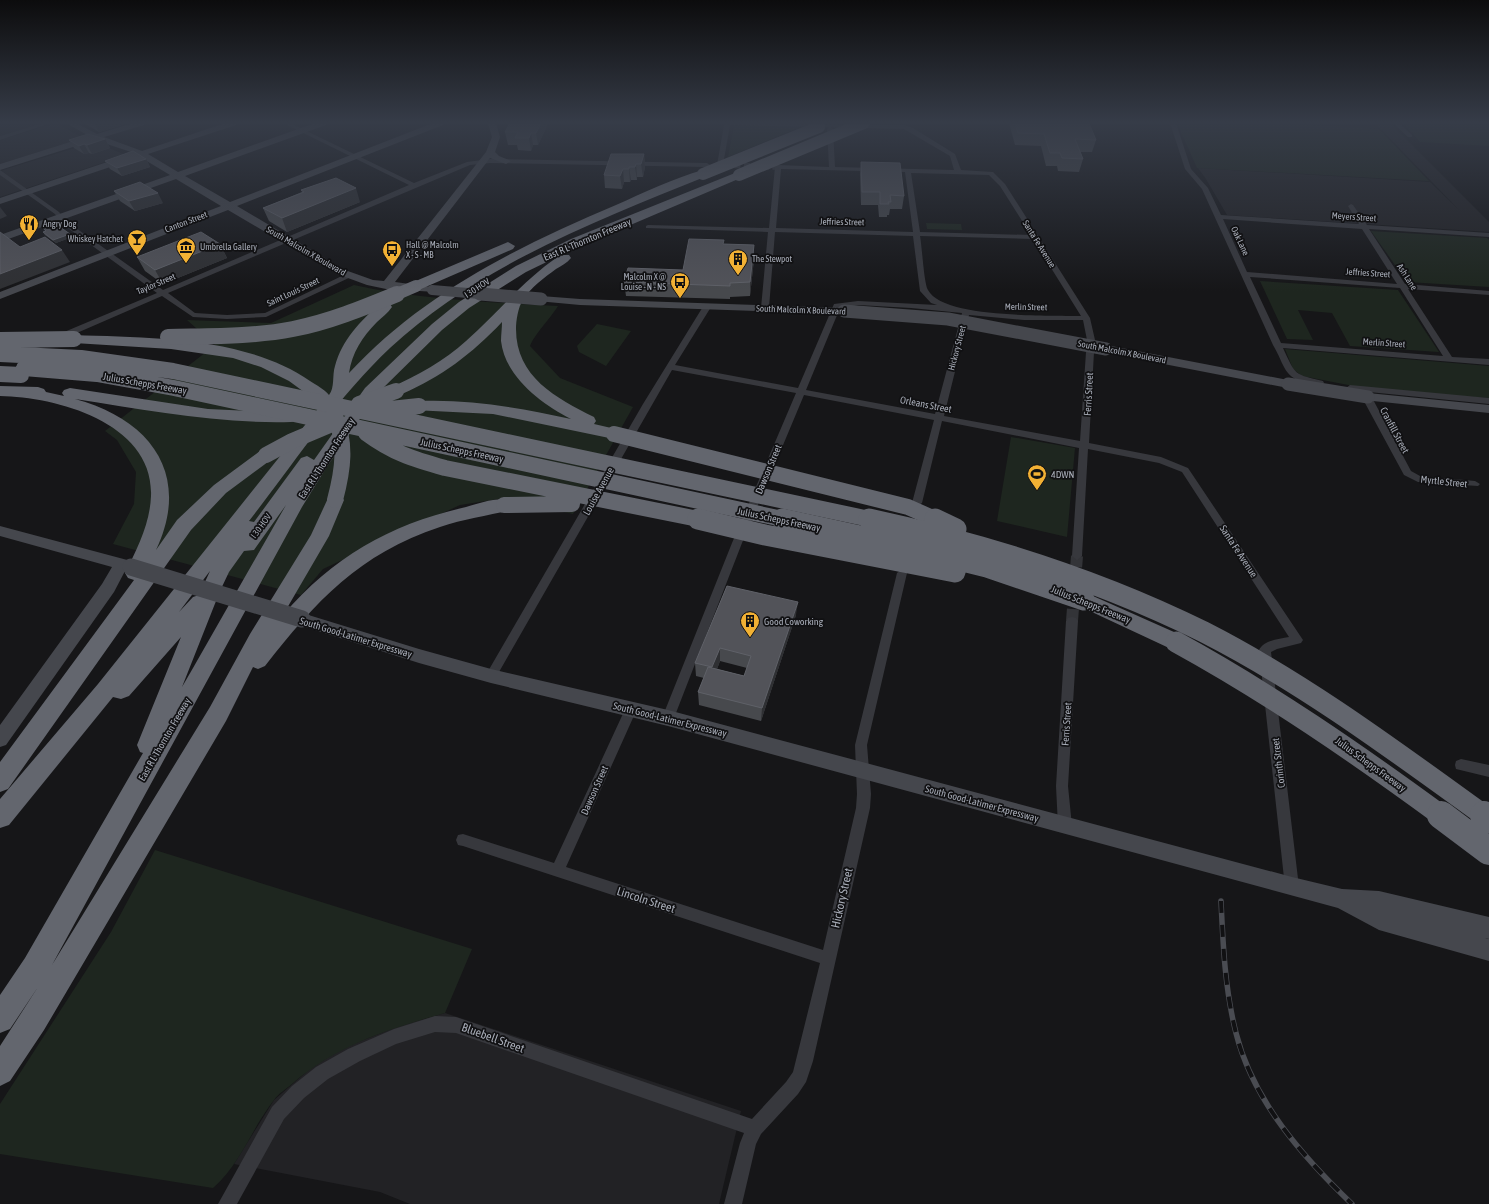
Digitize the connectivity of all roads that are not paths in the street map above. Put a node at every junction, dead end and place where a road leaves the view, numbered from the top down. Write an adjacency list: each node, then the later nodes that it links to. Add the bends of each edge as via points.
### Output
1 (10, 179): 18 (street)
2 (66, 179): 18 (main road)
3 (164, 179): 22 (main road)
4 (182, 179): 20 (main road, South Malcolm X Boulevard)
5 (297, 179): 20 (main road, Canton Street)
6 (402, 179): 17 (street)
7 (428, 179): 17 (street, Taylor Street)
8 (469, 179): 35 (main road)
9 (690, 179): 16 (highway, East R L Thornton Freeway)
10 (695, 179): 78 (highway, I 30 HOV, via 540,252 497,275 440,314 406,343 363,388 245,548)
11 (731, 179): 24 (highway, East R L Thornton Freeway, bridge)
12 (777, 179): 26 (street)
13 (909, 179): 27 (street, Hickory Street)
14 (997, 179): 29 (street, Santa Fe Avenue)
15 (1197, 179): 23 (street, Oak Lane, via 1205,188)
16 (677, 184): 36 (highway, via 578,217); 86 (highway, East R L Thornton Freeway, via 562,233 499,264 439,302 382,348 314,425)
17 (414, 185): 31 (street, Taylor Street)
18 (28, 192): 19 (main road); 22 (street)
19 (0, 201)
20 (228, 206): 31 (main road, South Malcolm X Boulevard); 32 (main road, Canton Street)
21 (1351, 206): 25 (street, Ash Lane)
22 (60, 217): 30 (main road); 32 (street, via 63,222)
23 (1218, 217): 25 (street, Meyers Street); 33 (street, Oak Lane)
24 (646, 221): 26 (street, Jeffries Street); 41 (highway, via 583,246 560,260); 96 (highway, East R L Thornton Freeway, via 563,248 494,285 437,326 371,391 294,506)
25 (1363, 227): 28 (street, Meyers Street); 37 (street, Ash Lane)
26 (773, 230): 27 (street, Jeffries Street); 43 (street)
27 (916, 233): 29 (street, Jeffries Street); 44 (street, Hickory Street, via 924,291 933,301)
28 (1489, 235)
29 (1035, 237): 47 (street, Santa Fe Avenue)
30 (0, 239)
31 (286, 240): 34 (main road, South Malcolm X Boulevard); 39 (street, Taylor Street)
32 (107, 254): 39 (street); 40 (main road, Canton Street)
33 (1245, 274): 37 (street, Jeffries Street); 52 (street, Oak Lane)
34 (349, 276): 35 (main road, South Malcolm X Boulevard); 39 (street, Saint Louis Street, via 266,315 193,315)
35 (386, 286): 42 (main road, South Malcolm X Boulevard, bridge, via 541,299)
36 (416, 286): 48 (highway, bridge, via 335,318 277,331 233,335); 73 (highway, bridge, via 385,306 361,329 350,344 341,369 340,393 343,403 353,420 374,440 404,456 445,468)
37 (1401, 286): 38 (street, Jeffries Street); 55 (street, Ash Lane)
38 (1489, 292)
39 (161, 293): 51 (street, Taylor Street)
40 (0, 296)
41 (517, 296): 62 (highway, bridge, via 472,344 453,359 422,379 396,391 342,409 291,417 255,418); 65 (highway, via 509,318 508,330 508,346 512,358 531,383)
42 (707, 307): 43 (main road, South Malcolm X Boulevard); 57 (street, Louise Avenue)
43 (765, 308): 45 (main road, South Malcolm X Boulevard)
44 (952, 309): 45 (street, via 846,303 838,306); 46 (street, Hickory Street)
45 (840, 311): 61 (street, Dawson Street); 64 (main road, South Malcolm X Boulevard, bridge, via 948,318 1335,392)
46 (966, 312): 47 (street, Merlin Street); 66 (street, Hickory Street)
47 (1086, 318): 49 (street, Santa Fe Avenue)
48 (74, 339): 50 (highway, bridge); 85 (highway, bridge, via 163,344 212,350 261,362 301,380 321,396 341,430 344,458 335,500 320,536 257,640)
49 (1091, 340)
50 (0, 341): 51 (street)
51 (52, 342): 58 (street, Taylor Street)
52 (1277, 345): 55 (street, Merlin Street); 59 (street, Oak Lane, via 1289,370 1300,379)
53 (1090, 352): 67 (street, Ferris Street)
54 (0, 354): 74 (highway, Julius Schepps Freeway, bridge, via 94,359 173,371 889,523)
55 (1449, 358): 56 (street, Merlin Street)
56 (1489, 362)
57 (671, 367): 61 (street, Orleans Street); 83 (street, Louise Avenue, via 647,404)
58 (6, 370): 79 (highway, Julius Schepps Freeway, bridge, via 97,374 188,391 914,549 999,571)
59 (1362, 390): 63 (street); 69 (street, Cranfill Street, via 1401,464)
60 (0, 391): 62 (highway)
61 (801, 392): 66 (street, Orleans Street); 87 (street, Dawson Street, via 737,543)
62 (87, 401): 82 (highway, via 142,442 156,465 161,495 160,511 148,550)
63 (1489, 401)
64 (1489, 409)
65 (568, 418): 74 (highway, bridge, via 614,434 908,507); 82 (highway, bridge, via 451,404 419,406 387,409 346,419 292,441 266,455 220,489 184,525)
66 (938, 418): 67 (street, Orleans Street); 71 (street, Hickory Street)
67 (1085, 445): 68 (street, Orleans Street); 75 (street, Ferris Street)
68 (1178, 465): 81 (street, Santa Fe Avenue, via 1191,477 1297,640)
69 (1413, 477): 70 (street, Myrtle Street)
70 (1475, 484)
71 (918, 503)
72 (0, 530): 76 (main road, South Good-Latimer Expressway)
73 (765, 535): 79 (highway, bridge, via 962,573); 85 (highway, bridge, via 574,504 504,505 445,517 379,546 330,579 307,600 272,642)
74 (1002, 550): 94 (highway, Julius Schepps Freeway, bridge, via 1114,590 1224,643 1279,674 1346,717)
75 (1077, 556)
76 (126, 566): 83 (main road, South Good-Latimer Expressway, bridge); 88 (main road, via 103,594)
77 (902, 573): 90 (street, Hickory Street, via 861,745)
78 (210, 591): 86 (highway, I 30 HOV, via 120,691); 96 (highway, I 30 HOV)
79 (1084, 600): 98 (highway, Julius Schepps Freeway, bridge, via 1176,642 1279,701 1353,751)
80 (1072, 621): 95 (street, Ferris Street, via 1062,786)
81 (1274, 645): 100 (street, Corinth Street, via 1265,650)
82 (83, 666): 92 (highway)
83 (491, 676): 84 (main road, South Good-Latimer Expressway)
84 (631, 709): 87 (main road, South Good-Latimer Expressway); 99 (street, Dawson Street)
85 (218, 714): 106 (highway, via 34,1020)
86 (85, 716): 93 (highway, East R L Thornton Freeway)
87 (668, 718): 90 (main road, South Good-Latimer Expressway)
88 (0, 739)
89 (1461, 765): 91 (street)
90 (863, 770): 95 (main road, South Good-Latimer Expressway); 104 (street, Hickory Street, via 863,808)
91 (1489, 771)
92 (0, 781)
93 (0, 817)
94 (1489, 819)
95 (1065, 826): 100 (main road, South Good-Latimer Expressway)
96 (112, 829): 105 (highway, East R L Thornton Freeway, via 42,955)
97 (463, 840): 99 (street, Lincoln Street)
98 (1489, 851)
99 (557, 871): 104 (street, Lincoln Street)
100 (1292, 887): 101 (main road, South Good-Latimer Expressway)
101 (1342, 899): 102 (main road, South Good-Latimer Expressway, via 1379,901); 103 (main road, South Good-Latimer Expressway, via 1379,920)
102 (1489, 928)
103 (1489, 950)
104 (829, 959): 107 (street, Hickory Street, via 800,1076 783,1100)
105 (0, 1019)
106 (0, 1071)
107 (755, 1128): 108 (street, Bluebell Street, via 456,1025 435,1024 394,1037 354,1055 322,1073 298,1092 278,1113); 109 (street, Hickory Street, via 748,1143)
108 (227, 1204)
109 (733, 1204)

